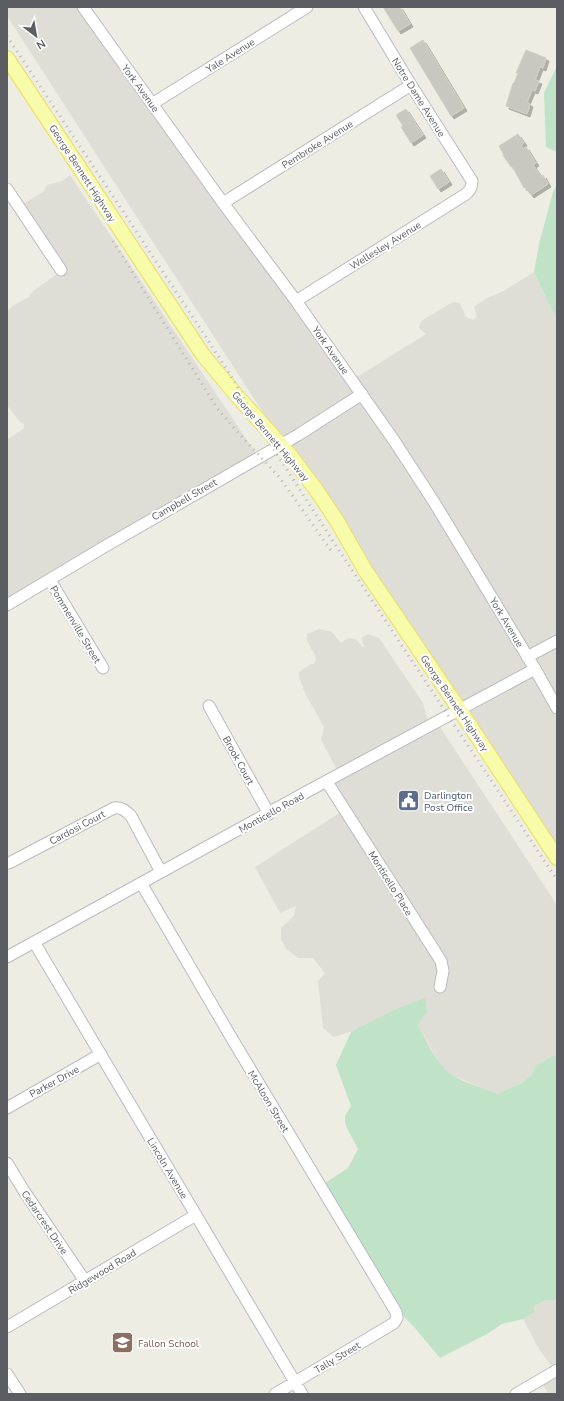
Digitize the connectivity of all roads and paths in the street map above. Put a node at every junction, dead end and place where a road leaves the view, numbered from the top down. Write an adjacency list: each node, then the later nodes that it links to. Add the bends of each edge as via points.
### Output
1 (83, 7): 6 (street, York Avenue)
2 (307, 7): 6 (street, Yale Avenue)
3 (364, 7): 5 (street, Notre Dame Avenue)
4 (7, 58): 13 (main road, George Bennett Highway, via 203,355)
5 (411, 85): 7 (street, Notre Dame Avenue, via 472,181); 9 (street, Pembroke Avenue)
6 (152, 104): 9 (street, York Avenue)
7 (472, 186): 11 (street, Wellesley Avenue, via 466,194)
8 (8, 191): 10 (street)
9 (223, 202): 11 (street, York Avenue)
10 (61, 270)
11 (296, 301): 12 (street, York Avenue)
12 (362, 394): 13 (street, Campbell Street); 17 (street, York Avenue, via 430,495)
13 (280, 444): 14 (street, Campbell Street); 22 (main road, George Bennett Highway, via 329,509 365,570)
14 (50, 580): 15 (street, Campbell Street); 18 (street, Pommenville Street)
15 (7, 605)
16 (557, 641): 17 (street)
17 (527, 657): 19 (street, York Avenue)
18 (103, 668)
19 (535, 669): 21 (street, York Avenue); 22 (street, Monticello Road)
20 (209, 706): 24 (street, Brook Court)
21 (557, 708)
22 (459, 709): 23 (street, Monticello Road); 25 (main road, George Bennett Highway)
23 (327, 782): 24 (street, Monticello Road); 31 (street, Monticello Place, via 441,961 443,971)
24 (269, 814): 27 (street, Monticello Road)
25 (557, 858)
26 (9, 863): 27 (street, Cardosi Court, via 114,808 120,808 132,816)
27 (161, 872): 28 (street, Monticello Road)
28 (141, 883): 29 (street, Monticello Road); 37 (street, McAloon Street, via 396,1312)
29 (34, 942): 30 (street, Monticello Road); 32 (street, Lincoln Avenue)
30 (7, 957)
31 (440, 987)
32 (101, 1054): 33 (street, Parker Drive); 35 (street, Lincoln Avenue)
33 (7, 1108)
34 (7, 1163): 36 (street, Cedarcrest Drive)
35 (196, 1215): 36 (street, Ridgewood Road); 41 (street, Lincoln Avenue)
36 (85, 1281): 38 (street, Ridgewood Road)
37 (397, 1318): 41 (street, Tally Street, via 394,1323)
38 (7, 1327)
39 (557, 1370): 45 (street)
40 (7, 1374): 42 (street)
41 (295, 1382): 43 (street, Tally Street); 44 (street, Lincoln Avenue)
42 (20, 1394)
43 (275, 1394)
44 (302, 1394)
45 (516, 1394)

